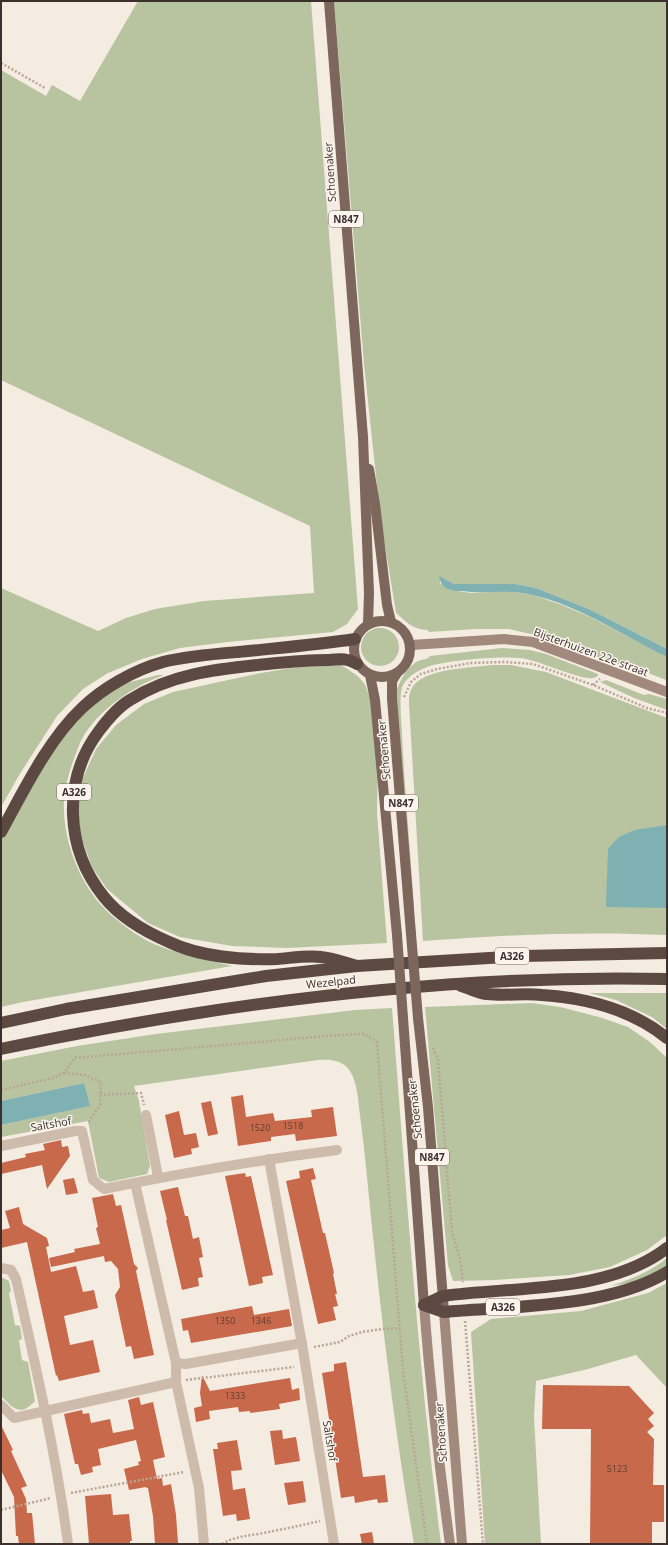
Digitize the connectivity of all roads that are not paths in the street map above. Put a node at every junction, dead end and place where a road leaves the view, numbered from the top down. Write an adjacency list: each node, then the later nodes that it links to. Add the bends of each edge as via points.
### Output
1 (328, 1): 2 (main road, Schoenaker / N847)
2 (363, 437): 3 (main road, Schoenaker / N847); 4 (main road, Schoenaker / N847)
3 (391, 622): 4 (main road, via 383,620); 6 (main road, via 401,628)
4 (368, 624): 5 (main road, via 360,630)
5 (355, 639): 7 (main road, via 353,652); 11 (highway, via 202,655 162,663 133,674 82,708 61,731 35,770)
6 (411, 645): 8 (main road, N847, via 409,658); 10 (main road, Bijsterhuizen 22e straat, via 504,639 533,642)
7 (357, 664): 9 (main road); 13 (highway, A326, via 347,659 320,660 224,669 181,676 152,687 128,701 106,721 90,742 75,784 72,807 73,829 90,877 104,898 124,917 148,932 172,944 200,952 270,959 321,956)
8 (397, 673): 9 (main road, via 388,677); 28 (main road, Schoenaker / N847, bridge, via 392,682 392,699)
9 (370, 675): 29 (main road, Schoenaker / N847, bridge, via 376,700 397,935)
10 (667, 692)
11 (1, 832)
12 (667, 953): 13 (highway, Wezelpad / A326, via 522,956)
13 (357, 966): 16 (highway, Wezelpad / A326, via 258,977 66,1009)
14 (667, 979): 15 (highway, Wezelpad, via 539,980)
15 (457, 984): 17 (highway, via 486,994 542,994 585,1000 636,1017); 18 (highway, Wezelpad, via 275,1001 69,1034)
16 (1, 1023)
17 (667, 1038)
18 (1, 1048)
19 (146, 1115): 23 (street)
20 (1, 1146): 24 (street, Saltshof, via 82,1131 93,1180 104,1189)
21 (337, 1150): 22 (street, Saltshof)
22 (269, 1159): 23 (street, Saltshof); 31 (street, Saltshof)
23 (158, 1177): 24 (street, Saltshof)
24 (135, 1183): 32 (street)
25 (667, 1248): 28 (highway, A326, via 641,1265 605,1277 540,1287)
26 (1, 1268): 35 (street, via 11,1270 16,1279)
27 (667, 1272): 30 (highway, A326, via 637,1286 582,1300)
28 (443, 1296): 29 (highway, A326); 30 (main road, Schoenaker / N847)
29 (424, 1305): 30 (highway, A326); 39 (main road, Schoenaker / N847, via 436,1442)
30 (444, 1312): 40 (main road, Schoenaker / N847)
31 (303, 1346): 32 (street); 38 (street, Saltshof)
32 (176, 1364): 33 (street)
33 (176, 1382): 35 (street); 37 (street, via 195,1469)
34 (1, 1405): 35 (street, via 14,1418)
35 (46, 1411): 36 (street, via 62,1495)
36 (68, 1544)
37 (204, 1544)
38 (334, 1544)
39 (450, 1544)
40 (462, 1544)

